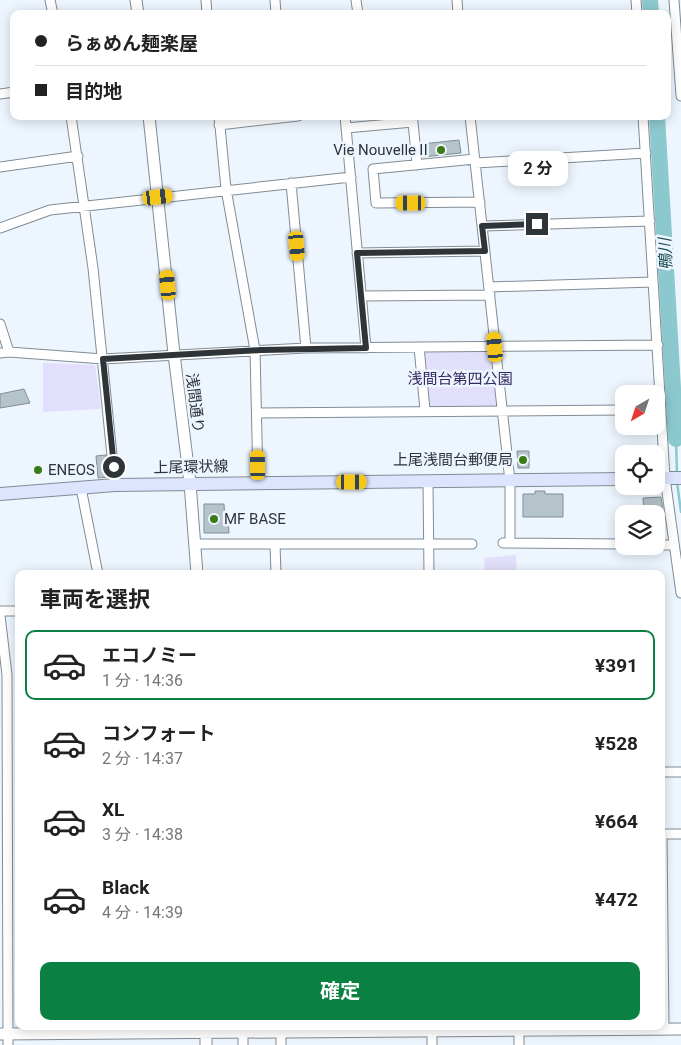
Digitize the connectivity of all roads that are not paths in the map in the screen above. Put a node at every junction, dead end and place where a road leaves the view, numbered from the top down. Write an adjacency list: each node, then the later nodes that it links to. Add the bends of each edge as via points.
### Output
1 (674, 0): 2 (street)
2 (679, 38): 3 (street)
3 (681, 96)
4 (72, 120): 13 (street)
5 (149, 120): 20 (street, 浅間通り)
6 (235, 120): 10 (street)
7 (345, 120): 11 (street)
8 (471, 120): 14 (street)
9 (643, 120): 12 (street)
10 (219, 121): 19 (street)
11 (346, 128): 15 (street, via 412,122); 17 (street)
12 (646, 153): 14 (street); 23 (street)
13 (78, 156): 16 (street); 22 (street)
14 (476, 161): 15 (street); 21 (street)
15 (417, 165): 21 (street, via 373,169 376,203)
16 (0, 167)
17 (351, 177): 18 (street); 27 (street)
18 (291, 183): 19 (street); 35 (street)
19 (226, 189): 20 (street); 37 (street)
20 (158, 197): 22 (street); 39 (street, 浅間通り)
21 (480, 202): 24 (street)
22 (85, 205): 25 (street, via 50,210); 40 (street)
23 (650, 221): 24 (street); 28 (street)
24 (482, 226): 26 (street)
25 (0, 228)
26 (485, 251): 27 (street); 29 (street)
27 (357, 253): 30 (street)
28 (653, 282): 29 (street); 32 (street)
29 (490, 291): 30 (street); 34 (street)
30 (362, 296): 36 (street)
31 (0, 324): 38 (street)
32 (658, 345): 34 (street); 41 (street)
33 (419, 347): 34 (street); 36 (street); 42 (street)
34 (495, 347): 44 (street)
35 (306, 348): 36 (street); 37 (street)
36 (366, 348)
37 (255, 350): 39 (street); 45 (street)
38 (4, 353): 40 (street)
39 (174, 354): 40 (street); 51 (street, 浅間通り)
40 (103, 359): 53 (street)
41 (659, 385)
42 (425, 410): 44 (street); 45 (street)
43 (615, 410): 44 (street)
44 (501, 411): 49 (street)
45 (257, 413): 50 (street)
46 (665, 478): 47 (main road)
47 (681, 478)
48 (615, 479): 49 (main road, 上尾環状線)
49 (510, 481): 52 (main road, 上尾環状線); 61 (street, via 507,543)
50 (258, 482): 51 (main road, 上尾環状線); 52 (main road, 上尾環状線)
51 (190, 483): 53 (main road, 上尾環状線); 57 (street, 浅間通り)
52 (428, 483): 59 (street)
53 (115, 485): 54 (main road, 上尾環状線)
54 (82, 488): 55 (main road, 上尾環状線); 64 (street)
55 (0, 494)
56 (664, 495): 63 (street)
57 (196, 544): 58 (street); 65 (street, 浅間通り)
58 (275, 544): 59 (street); 66 (street)
59 (428, 544): 60 (street); 67 (street)
60 (472, 544)
61 (615, 544)
62 (665, 545): 63 (street)
63 (674, 545): 68 (street)
64 (97, 570)
65 (197, 570)
66 (276, 570)
67 (429, 570)
68 (681, 593)
69 (0, 611): 70 (street)
70 (15, 611)
71 (0, 615): 72 (street)
72 (3, 663): 73 (street)
73 (4, 754): 76 (street)
74 (665, 772): 75 (street)
75 (681, 772)
76 (8, 776): 77 (street); 78 (street)
77 (15, 776)
78 (4, 814): 81 (street)
79 (665, 834): 80 (street)
80 (681, 834)
81 (8, 840): 82 (street); 83 (street)
82 (15, 840)
83 (4, 961): 96 (street)
84 (665, 1029): 85 (street)
85 (681, 1029)
86 (73, 1030): 96 (street)
87 (206, 1030): 97 (street)
88 (218, 1030): 93 (street)
89 (328, 1030): 95 (street)
90 (400, 1030): 94 (street)
91 (490, 1030): 94 (street)
92 (519, 1030): 101 (street)
93 (243, 1032): 95 (street); 98 (street)
94 (432, 1032): 100 (street)
95 (281, 1033): 99 (street)
96 (5, 1037)
97 (206, 1045)
98 (243, 1045)
99 (281, 1045)
100 (432, 1045)
101 (519, 1045)

